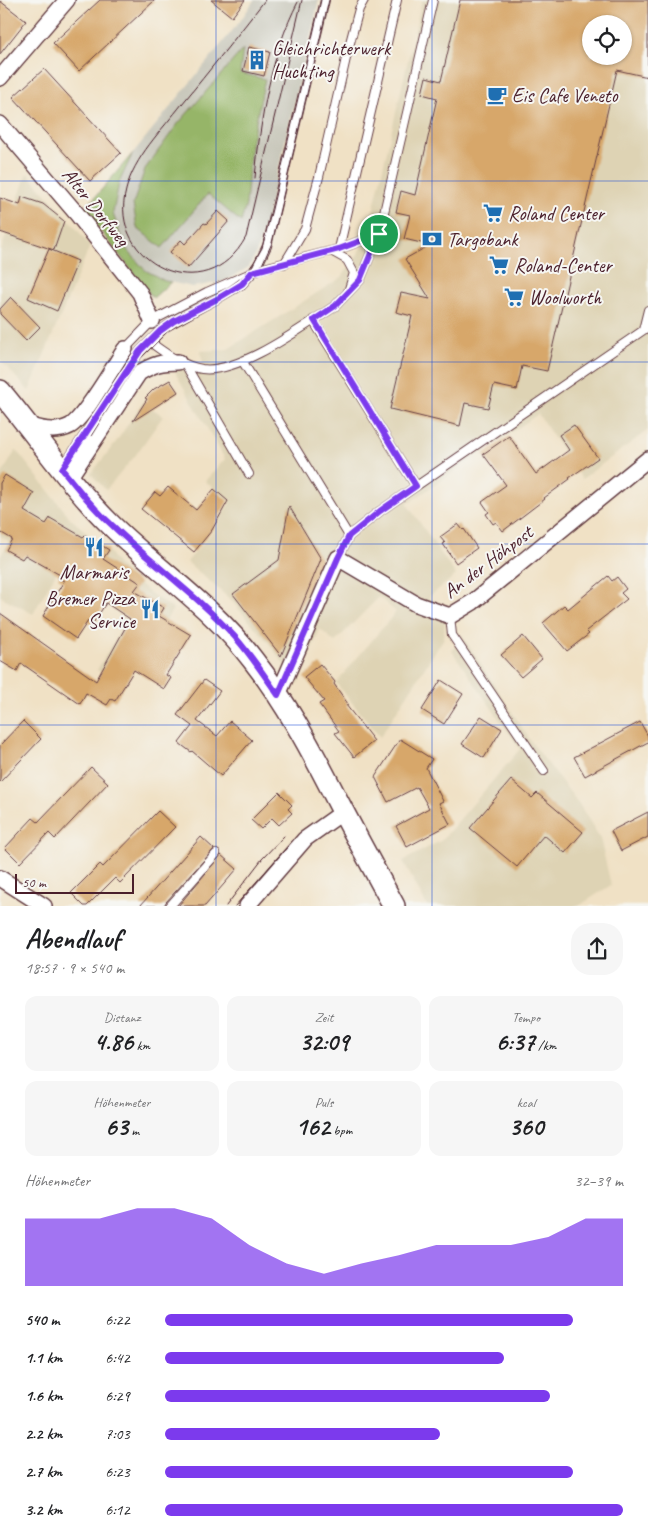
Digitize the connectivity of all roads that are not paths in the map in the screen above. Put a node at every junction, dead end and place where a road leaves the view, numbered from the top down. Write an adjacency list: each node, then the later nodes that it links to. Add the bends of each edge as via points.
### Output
1 (67, 0): 6 (street)
2 (325, 0): 11 (lane, via 266,246)
3 (364, 0): 10 (lane, via 359,9 305,229)
4 (397, 0): 9 (lane)
5 (433, 0): 8 (lane)
6 (0, 78)
7 (0, 124): 15 (street, Alter Dorfweg, via 140,294)
8 (379, 234): 9 (lane); 12 (lane, via 360,280)
9 (335, 250): 10 (lane); 12 (lane, via 347,260 354,273)
10 (284, 264): 11 (lane)
11 (252, 272): 15 (lane); 17 (lane, via 242,284 174,321)
12 (347, 294): 14 (lane)
13 (648, 310): 16 (lane)
14 (314, 320): 19 (lane); 26 (lane)
15 (152, 321): 18 (lane)
16 (646, 328): 26 (lane)
17 (154, 337): 20 (lane, via 154,346); 24 (lane, via 140,351)
18 (125, 349): 22 (street, via 82,414 71,425 44,430)
19 (243, 362): 20 (lane, via 221,369 203,369); 27 (lane)
20 (182, 363): 24 (street, via 162,362 139,373); 25 (lane)
21 (0, 391): 22 (main road)
22 (28, 424): 24 (main road)
23 (648, 459): 29 (street, An der Höhpost, via 473,602)
24 (66, 473): 30 (main road, via 112,525 235,637)
25 (249, 474)
26 (416, 486): 27 (lane)
27 (349, 536): 28 (lane)
28 (338, 558): 29 (street, An der Höhpost, via 416,604); 30 (street)
29 (450, 616): 31 (lane, via 452,635)
30 (278, 695): 32 (main road)
31 (544, 771)
32 (344, 812): 37 (street, via 305,839); 38 (main road)
33 (216, 854): 36 (lane)
34 (0, 878): 35 (street)
35 (44, 906)
36 (170, 906)
37 (247, 906)
38 (394, 906)

